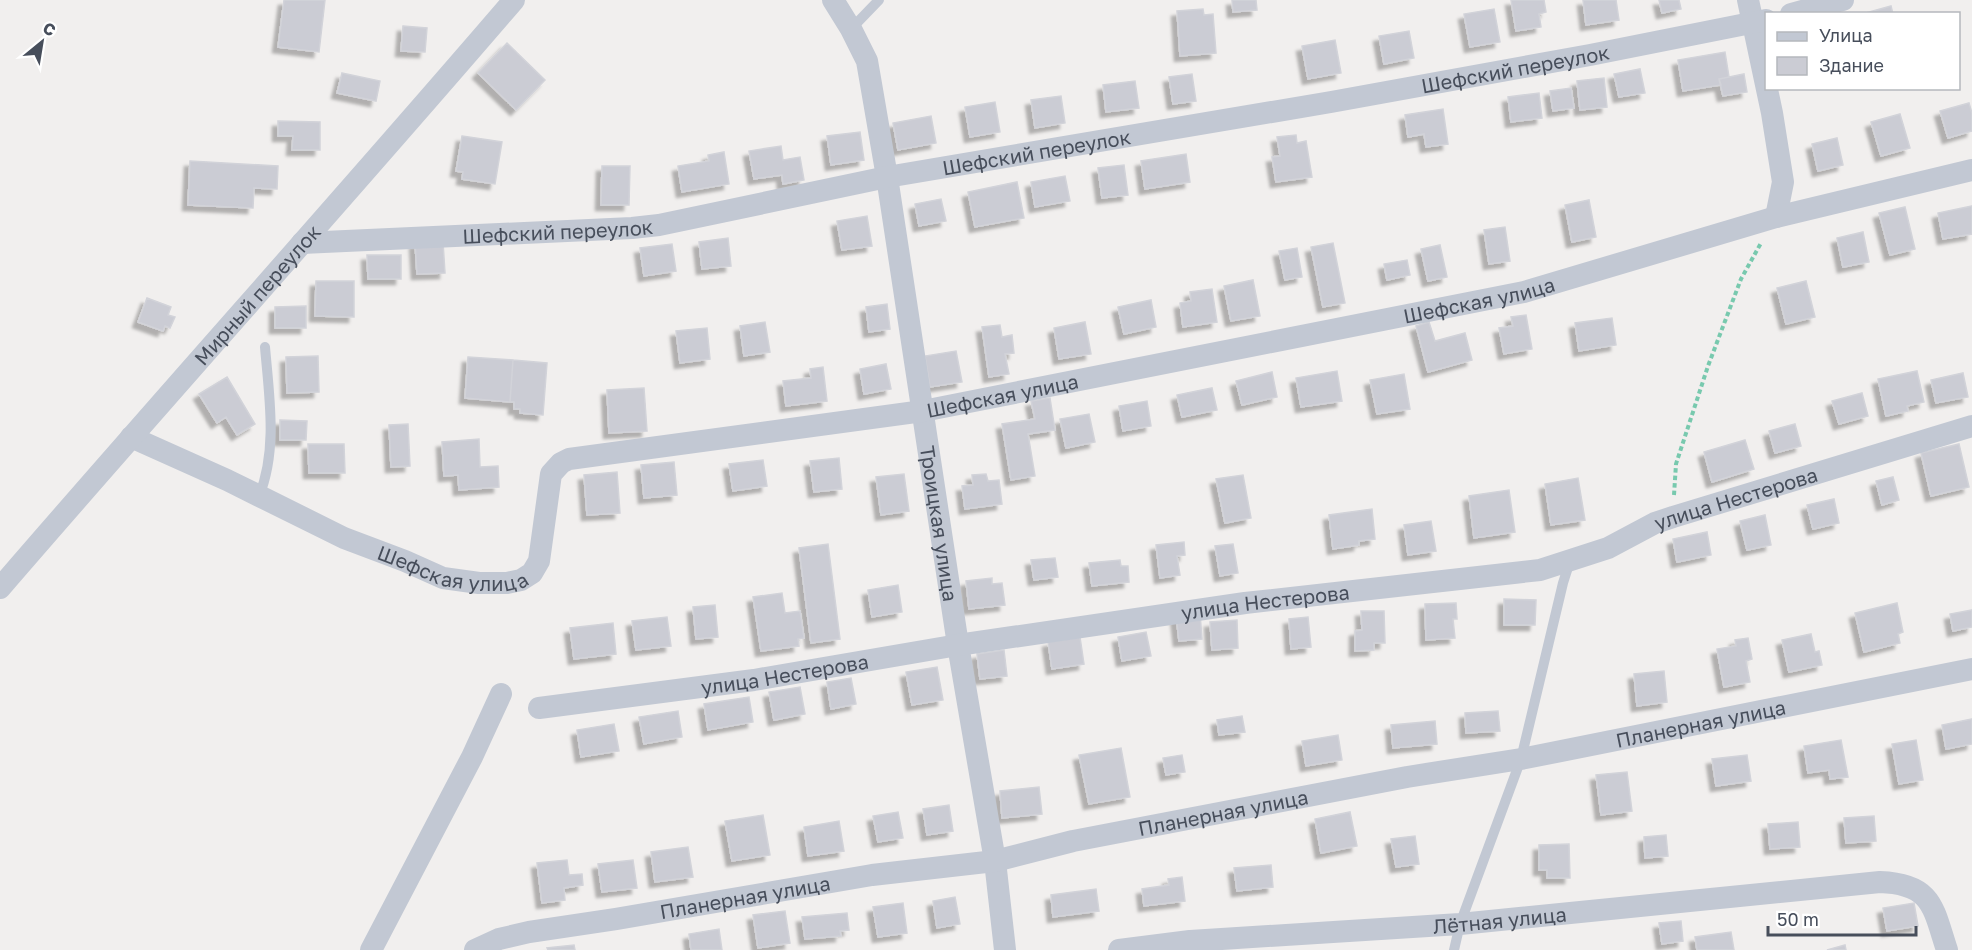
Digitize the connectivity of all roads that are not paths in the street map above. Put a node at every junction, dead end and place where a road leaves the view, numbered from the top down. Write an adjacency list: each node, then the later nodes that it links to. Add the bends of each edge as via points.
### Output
1 (514, 0): 14 (street, Мирный переулок)
2 (833, 0): 8 (street, Троицкая улица)
3 (879, 0): 8 (lane)
4 (1748, 0): 7 (street)
5 (1843, 0): 6 (street)
6 (1798, 12)
7 (1759, 22): 9 (street); 12 (street, Шефский переулок, via 1331,102)
8 (851, 29): 12 (street, Троицкая улица, via 867,61)
9 (1765, 64)
10 (1769, 90): 13 (street, via 1784,182)
11 (1972, 170): 13 (street, Шефская улица)
12 (887, 177): 14 (street, Шефский переулок, via 644,227); 16 (street, Троицкая улица)
13 (1776, 217): 16 (street, Шефская улица, via 1524,292)
14 (302, 243): 18 (street, Мирный переулок)
15 (266, 347): 19 (lane, via 270,436 267,474)
16 (923, 411): 19 (street, Шефская улица, via 569,459 551,474 543,541 532,573 507,583 443,578 344,538); 22 (street, Троицкая улица)
17 (1972, 426): 20 (street, улица Нестерова, via 1673,517)
18 (131, 437): 19 (street, Шефская улица); 21 (street, Мирный переулок)
19 (259, 496)
20 (1570, 561): 22 (street, улица Нестерова, via 1540,570 1245,603); 26 (lane)
21 (0, 588)
22 (958, 645): 25 (street, улица Нестерова, via 754,680); 27 (street, Троицкая улица)
23 (1972, 669): 26 (street, Планерная улица)
24 (501, 694): 29 (street)
25 (539, 708)
26 (1521, 759): 27 (street, Планерная улица, via 1274,802 1073,841); 28 (lane)
27 (995, 861): 30 (street, Планерная улица, via 872,874 529,932); 31 (street, Троицкая улица)
28 (1460, 924): 32 (street, Лётная улица, via 1190,941); 33 (lane); 34 (street, Лётная улица, via 1896,882 1925,896 1939,919)
29 (371, 950)
30 (475, 950)
31 (1005, 950)
32 (1119, 950)
33 (1454, 950)
34 (1947, 950)

